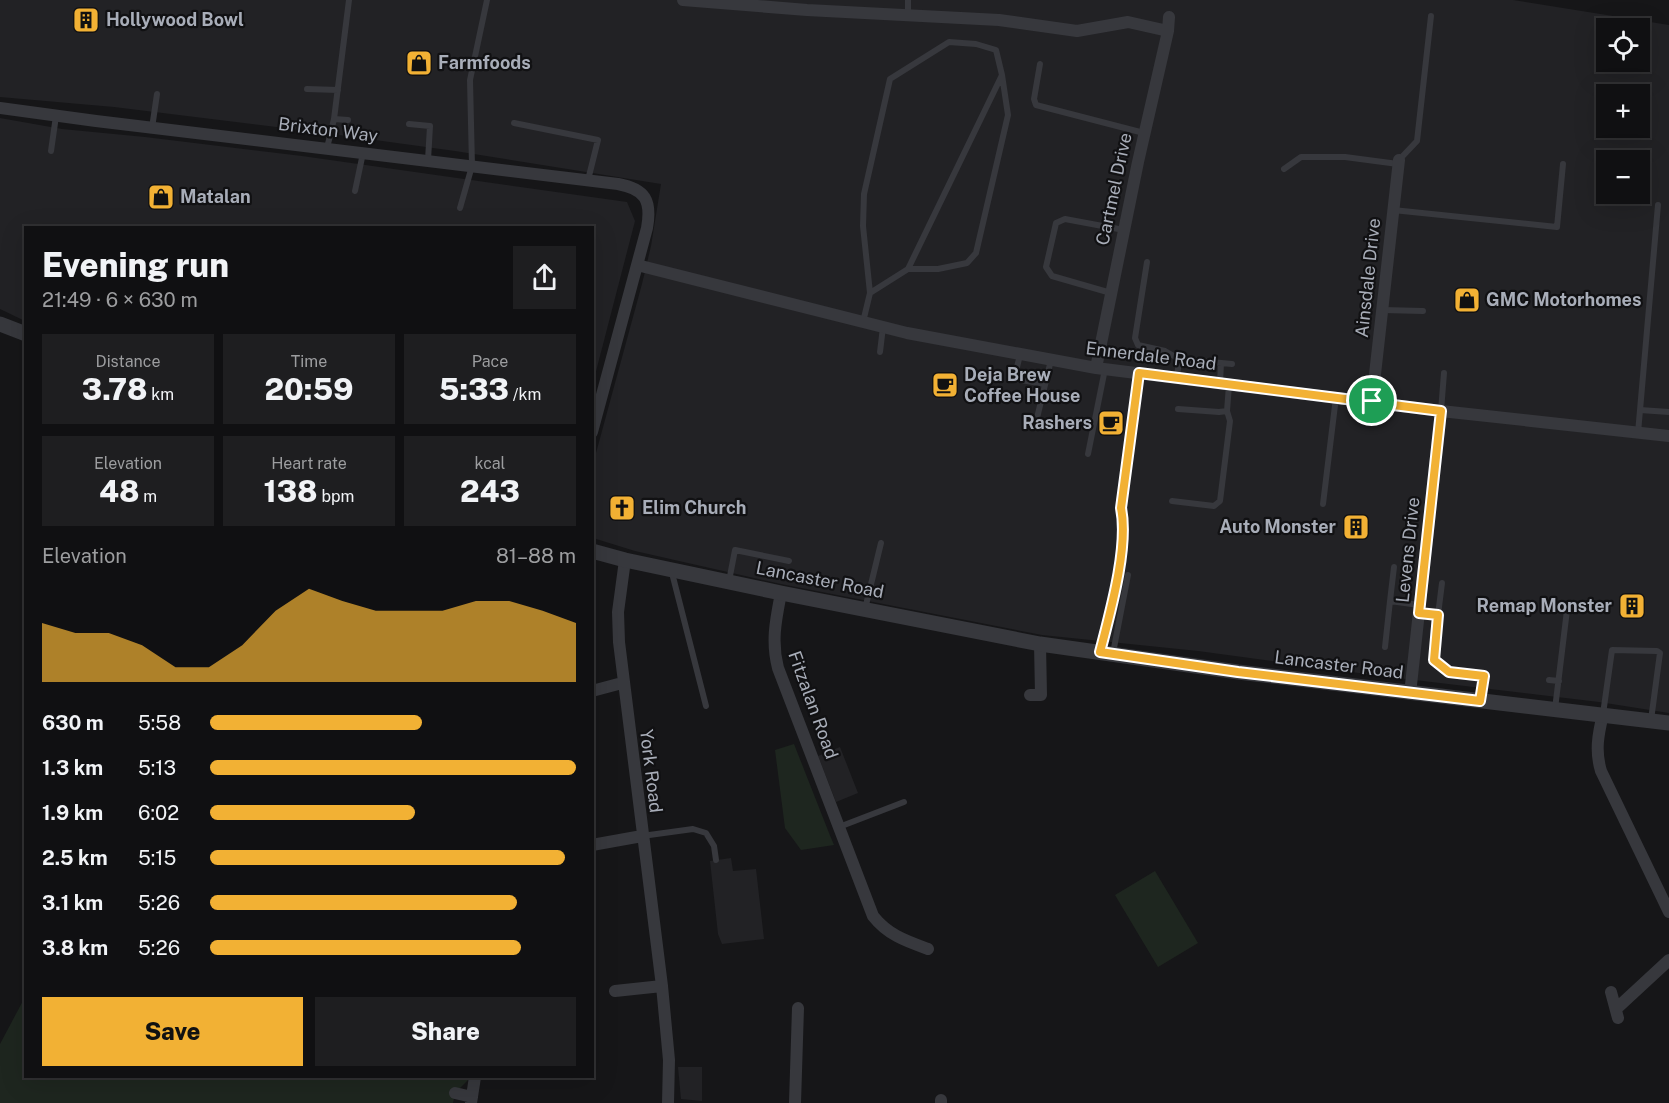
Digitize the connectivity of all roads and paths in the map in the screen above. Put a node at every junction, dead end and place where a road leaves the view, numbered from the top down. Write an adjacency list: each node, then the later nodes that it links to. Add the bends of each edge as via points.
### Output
1 (349, 0): 14 (lane)
2 (488, 0): 30 (lane, via 470,80)
3 (683, 0): 4 (street)
4 (697, 0): 6 (street)
5 (908, 0): 7 (lane)
6 (808, 5): 7 (street)
7 (908, 14): 10 (street, via 1000,15 1077,31 1098,24 1128,22)
8 (1431, 16): 28 (lane, via 1417,141)
9 (1169, 17): 10 (street, Cartmel Drive)
10 (1168, 31): 23 (street, Cartmel Drive)
11 (1040, 64): 23 (lane, via 1036,105)
12 (1002, 75): 40 (lane); 40 (lane, via 1008,115 976,253 967,263 954,267); 41 (lane, via 996,50 949,42 890,80 864,194)
13 (307, 89): 14 (lane)
14 (338, 90): 18 (lane)
15 (157, 94): 22 (lane)
16 (0, 108): 17 (street, Brixton Way)
17 (56, 116): 22 (street, Brixton Way); 25 (lane)
18 (334, 119): 19 (lane); 24 (lane)
19 (348, 120)
20 (514, 123): 32 (lane, via 598,140)
21 (409, 124): 27 (lane, via 430,126)
22 (152, 128): 24 (street, Brixton Way)
23 (1144, 133): 37 (street, Cartmel Drive)
24 (327, 148): 26 (street, Brixton Way)
25 (51, 151)
26 (363, 152): 27 (street, Brixton Way); 33 (lane)
27 (428, 160): 30 (street, Brixton Way)
28 (1399, 162): 31 (lane, via 1302,157); 36 (street, Ainsdale Drive)
29 (1563, 164): 36 (lane, via 1557,227)
30 (472, 166): 32 (street, Brixton Way); 35 (lane)
31 (1284, 169)
32 (588, 180): 39 (street, Brixton Way, via 630,186 647,200 650,213)
33 (355, 191)
34 (1658, 205): 64 (lane)
35 (460, 208)
36 (1394, 210): 43 (street, Ainsdale Drive)
37 (1124, 230): 42 (street, Cartmel Drive); 42 (lane, via 1065,219 1056,223 1046,267 1052,276)
38 (1147, 262): 51 (lane, via 1135,338 1138,345 1165,351)
39 (637, 265): 45 (street, Ennerdale Road); 69 (street)
40 (908, 269): 41 (lane)
41 (870, 292): 45 (lane)
42 (1111, 292): 55 (street, Cartmel Drive)
43 (1383, 310): 44 (lane); 62 (street, Ainsdale Drive)
44 (1423, 311)
45 (863, 322): 47 (street, Ennerdale Road)
46 (0, 324): 48 (street)
47 (883, 327): 49 (lane); 50 (street, Ennerdale Road)
48 (24, 333)
49 (880, 352)
50 (1020, 354): 52 (street, Ennerdale Road); 60 (lane, via 1014,379)
51 (1179, 359): 53 (lane); 58 (lane)
52 (1052, 360): 55 (street, Ennerdale Road); 60 (lane)
53 (1221, 363): 54 (lane); 59 (lane)
54 (1232, 364)
55 (1100, 369): 56 (street, Ennerdale Road); 72 (lane)
56 (1139, 373): 58 (street, Ennerdale Road); 92 (lane)
57 (1444, 373): 66 (lane)
58 (1178, 378): 59 (street, Ennerdale Road)
59 (1225, 383): 61 (street, Ennerdale Road); 65 (lane)
60 (1045, 384): 68 (lane)
61 (1336, 397): 62 (street, Ennerdale Road); 74 (lane)
62 (1372, 401): 66 (street, Ennerdale Road)
63 (1178, 409): 65 (lane)
64 (1640, 410): 67 (lane); 70 (lane)
65 (1227, 411): 73 (lane, via 1230,421 1220,501 1214,506)
66 (1441, 411): 70 (street, Ennerdale Road); 87 (street, Levens Drive)
67 (1669, 412)
68 (1037, 418)
69 (594, 425)
70 (1638, 434): 71 (street, Ennerdale Road)
71 (1669, 436)
72 (1088, 454)
73 (1172, 501)
74 (1323, 504)
75 (881, 543): 86 (lane)
76 (594, 552): 77 (street, Lancaster Road)
77 (625, 560): 80 (street, Lancaster Road); 95 (street, York Road, via 618,612)
78 (789, 561): 82 (lane, via 735,550)
79 (1394, 567): 85 (lane)
80 (671, 569): 82 (street, Lancaster Road); 100 (lane)
81 (1128, 575): 92 (lane)
82 (728, 582): 84 (street, Lancaster Road)
83 (1442, 583): 89 (lane)
84 (781, 593): 86 (street, Lancaster Road); 106 (street, Fitzalan Road, via 773,634 774,652)
85 (1390, 601): 87 (lane); 91 (lane)
86 (864, 609): 90 (street, Lancaster Road)
87 (1419, 609): 89 (lane); 97 (street, Levens Drive)
88 (1567, 610): 94 (lane)
89 (1438, 615): 99 (lane, via 1434,660 1449,672 1484,676)
90 (1040, 644): 92 (street, Lancaster Road); 98 (street, via 1041,695)
91 (1385, 647)
92 (1106, 653): 97 (street, Lancaster Road)
93 (1549, 680): 94 (lane)
94 (1559, 681): 101 (lane)
95 (622, 683): 96 (street); 107 (street, York Road)
96 (594, 690)
97 (1410, 694): 99 (street, Lancaster Road)
98 (1030, 695)
99 (1480, 701): 101 (street, Lancaster Road)
100 (706, 706)
101 (1555, 709): 102 (street, Lancaster Road)
102 (1603, 714): 103 (street, Lancaster Road); 103 (lane, via 1612,650 1660,653); 110 (street, via 1596,757)
103 (1651, 721): 104 (street, Lancaster Road)
104 (1669, 723)
105 (903, 802): 106 (lane)
106 (839, 827): 111 (street, Fitzalan Road, via 873,916 881,927 893,936)
107 (642, 836): 108 (street); 109 (lane, via 693,829 706,833); 113 (street, York Road)
108 (594, 844)
109 (716, 860)
110 (1669, 912)
111 (928, 949)
112 (1669, 960): 115 (street, via 1617,1013)
113 (662, 986): 114 (street); 120 (street, York Road, via 669,1060)
114 (615, 991)
115 (1611, 992)
116 (798, 1008): 121 (street)
117 (475, 1078): 119 (street)
118 (455, 1093): 119 (street)
119 (472, 1100)
120 (668, 1103)
121 (795, 1103)

